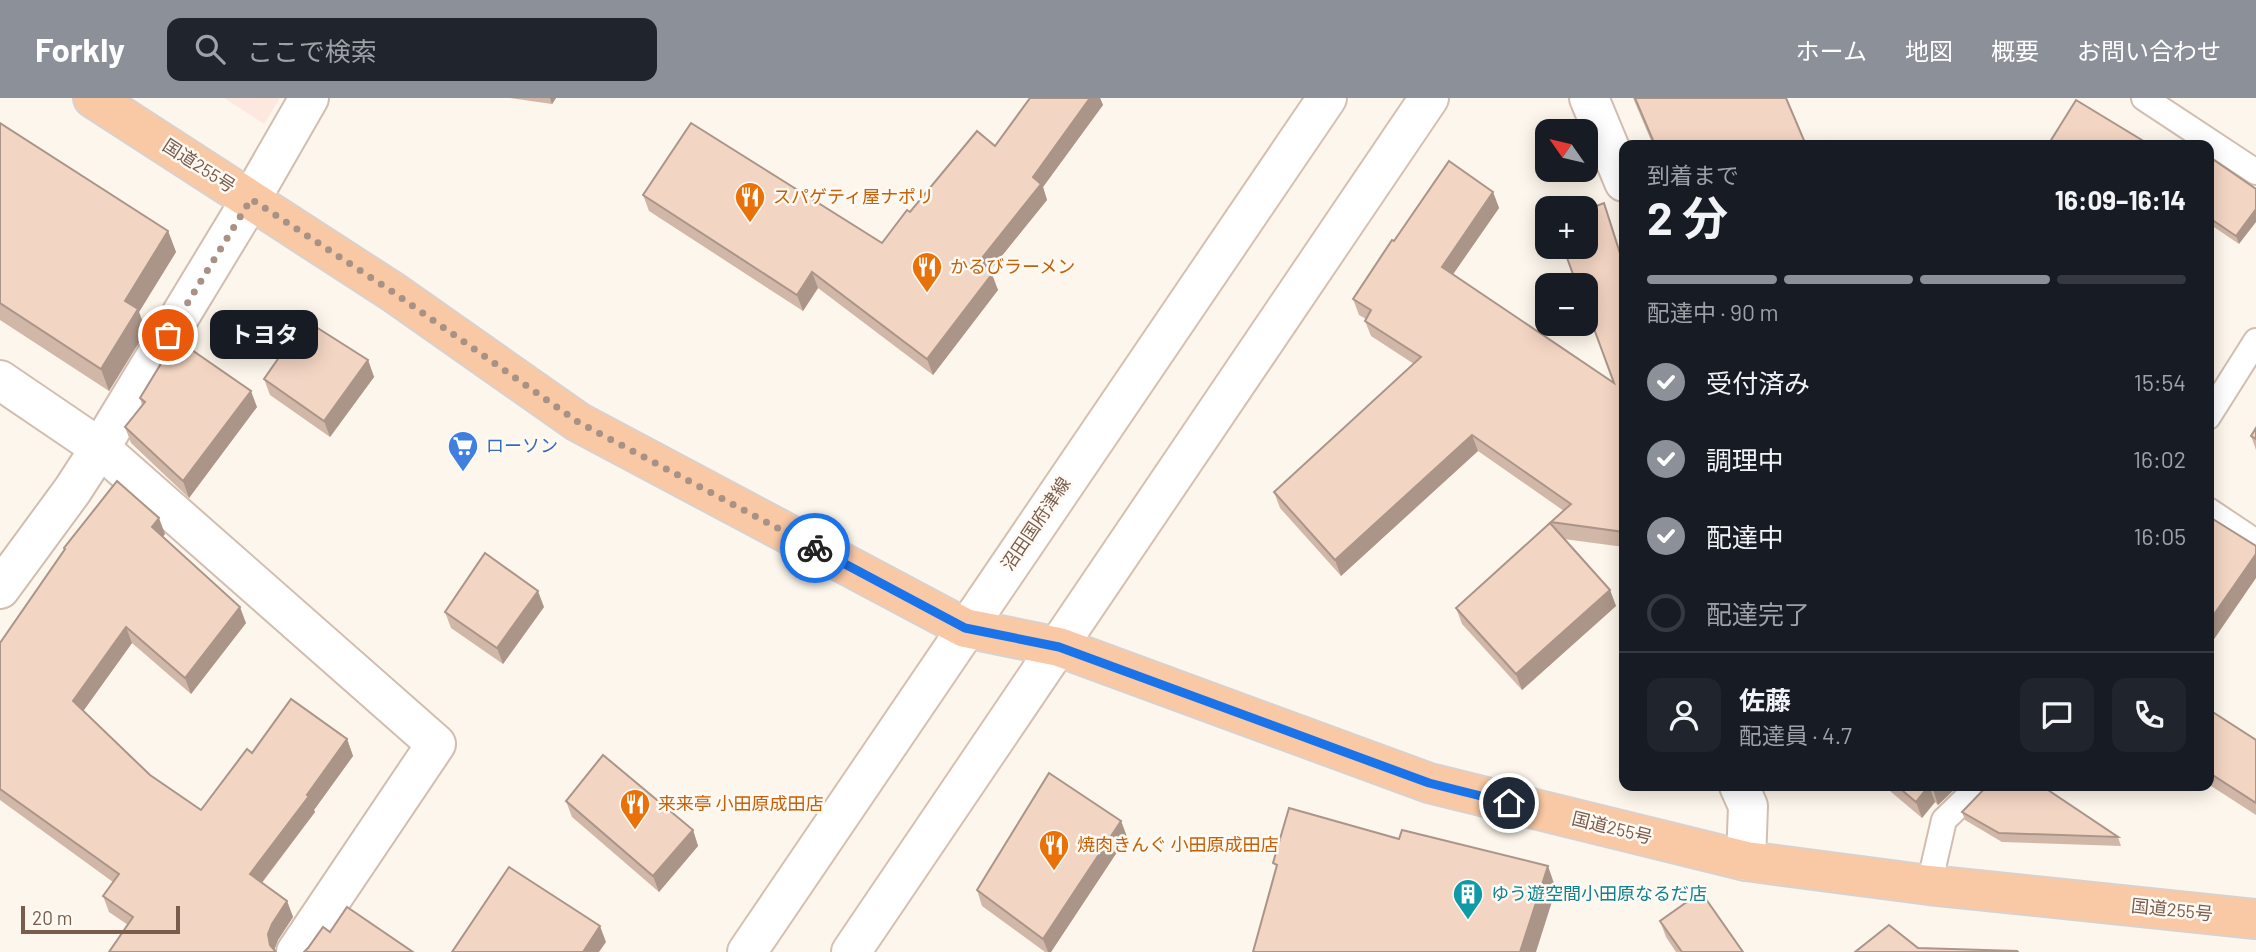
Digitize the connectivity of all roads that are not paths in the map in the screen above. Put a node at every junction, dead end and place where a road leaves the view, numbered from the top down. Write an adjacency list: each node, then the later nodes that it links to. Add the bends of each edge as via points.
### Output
1 (93, 98): 11 (highway, 国道255号)
2 (309, 98): 11 (main road)
3 (1327, 98): 19 (main road, 沼田国府津線)
4 (1429, 98): 20 (main road)
5 (1589, 98): 9 (main road)
6 (2144, 98): 7 (lane)
7 (2208, 140)
8 (2214, 144): 10 (lane)
9 (1619, 170)
10 (2256, 172)
11 (251, 199): 15 (main road); 19 (highway, 国道255号, via 578,422)
12 (2256, 341): 14 (lane)
13 (0, 380): 15 (main road)
14 (2214, 408)
15 (100, 448): 18 (main road); 26 (main road, via 436,744)
16 (2214, 514): 17 (lane)
17 (2256, 542)
18 (0, 589)
19 (965, 628): 20 (highway, 国道255号); 27 (main road, 沼田国府津線)
20 (1059, 647): 23 (highway, 国道255号, via 1429,783); 28 (main road)
21 (1741, 791): 23 (main road, via 1748,806)
22 (1974, 791): 24 (lane, via 1944,820)
23 (1746, 861): 24 (highway, 国道255号)
24 (1928, 885): 25 (highway, 国道255号)
25 (2256, 919)
26 (296, 952)
27 (747, 952)
28 (851, 952)

